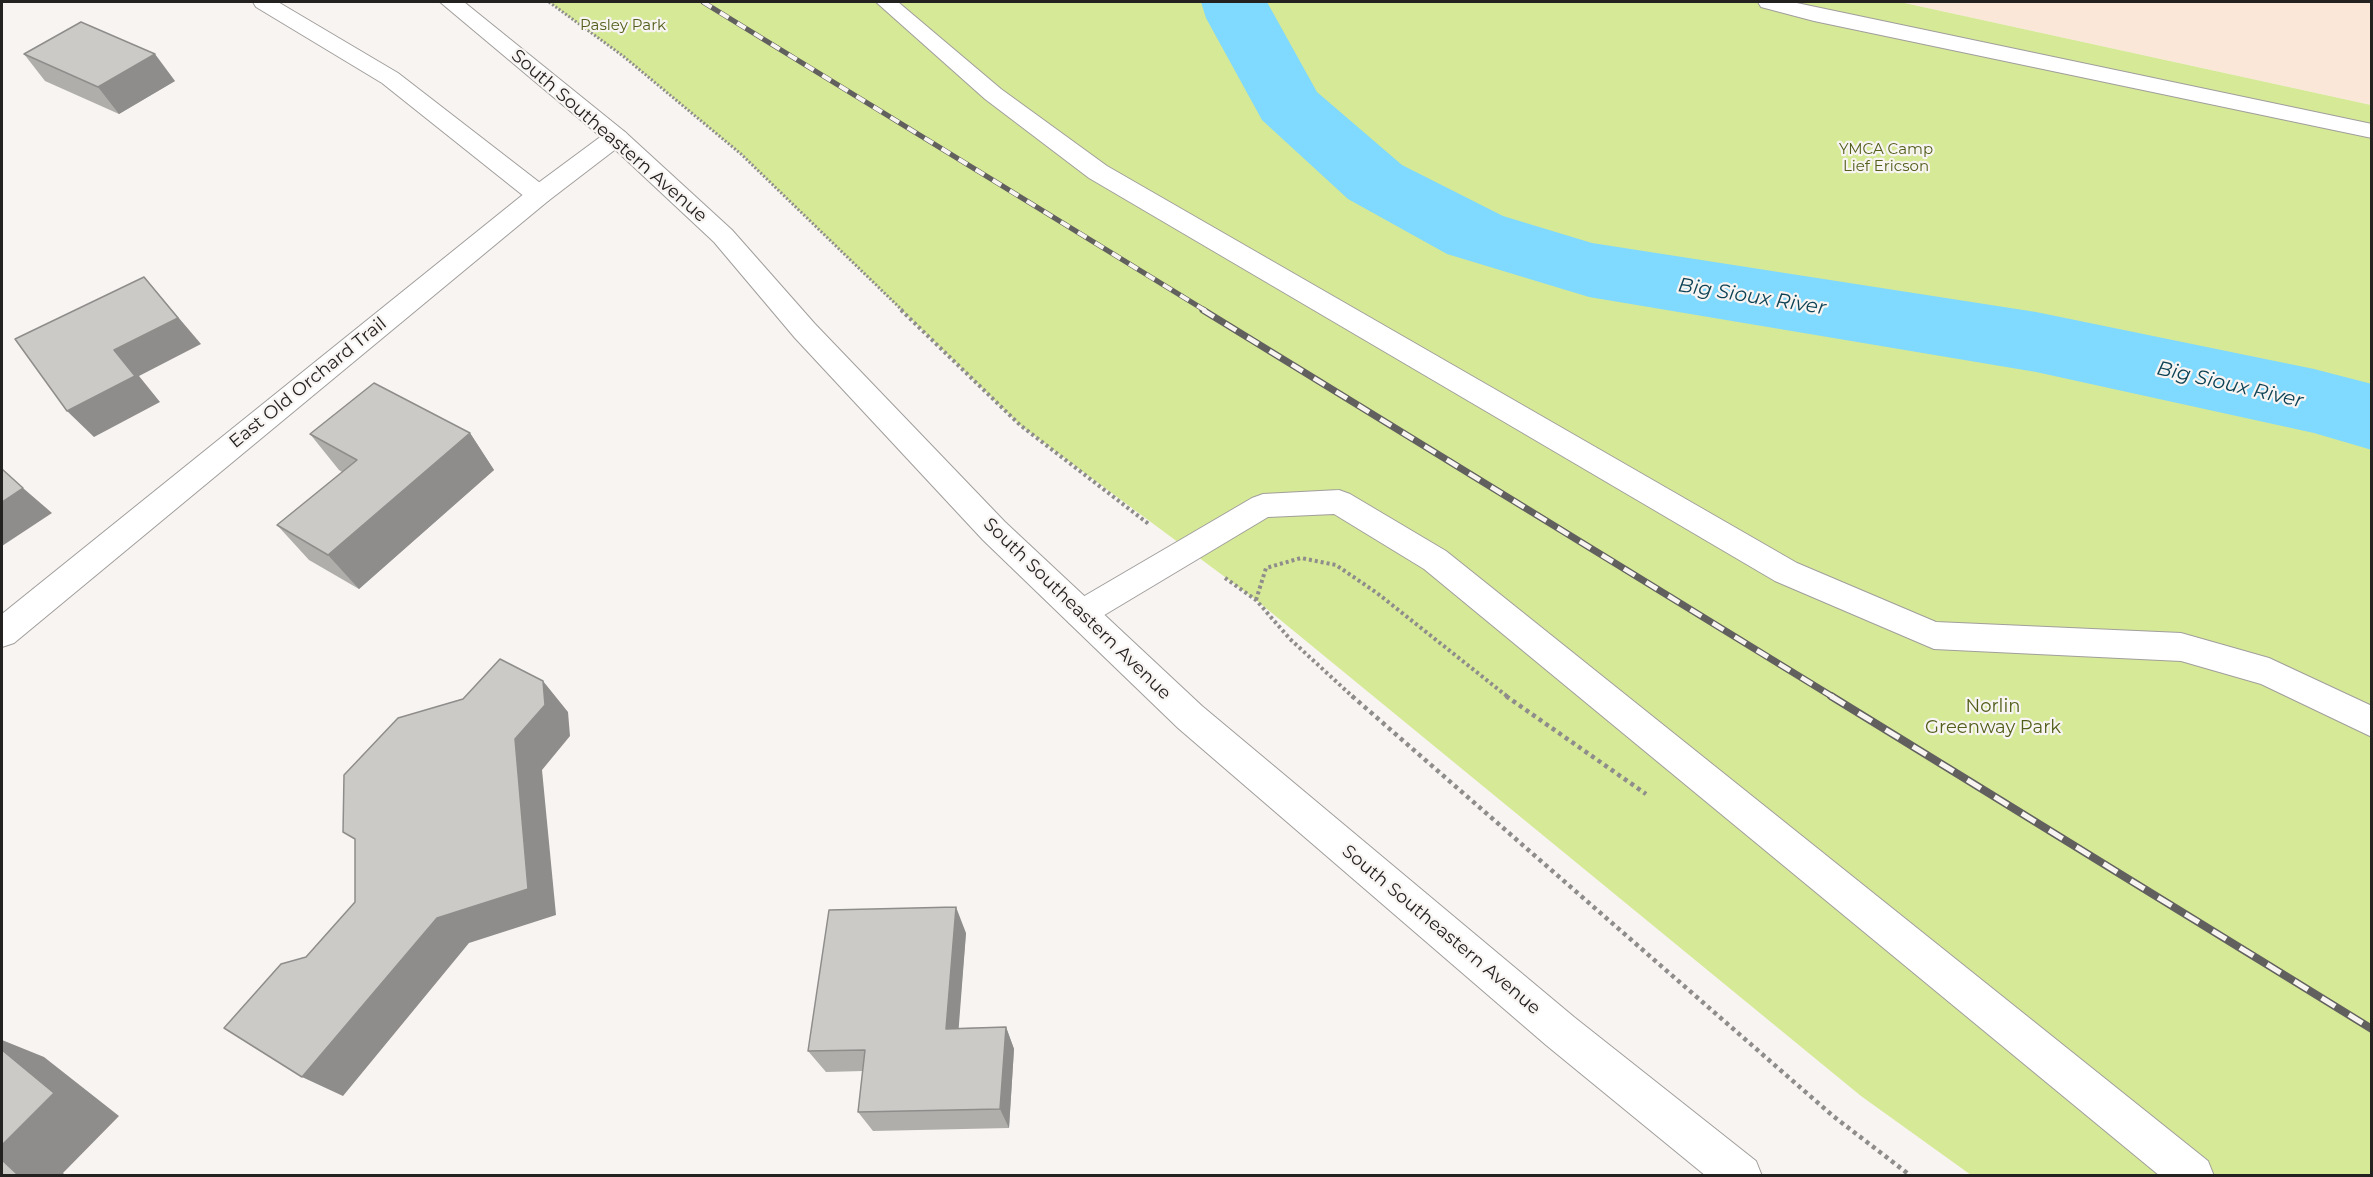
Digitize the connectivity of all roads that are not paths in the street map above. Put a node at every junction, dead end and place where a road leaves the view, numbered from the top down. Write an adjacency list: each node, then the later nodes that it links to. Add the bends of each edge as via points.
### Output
1 (264, 2): 7 (lane, via 390,78)
2 (451, 2): 6 (main road, South Southeastern Avenue)
3 (886, 2): 10 (lane, via 993,94 1098,172 1786,572 1935,635 2181,647 2269,672)
4 (1769, 2): 5 (lane)
5 (2372, 131)
6 (616, 137): 7 (main road, East Old Orchard Trail); 8 (main road, South Southeastern Avenue, via 723,236 805,331 994,531)
7 (538, 195): 9 (main road, East Old Orchard Trail)
8 (1080, 614): 11 (main road, South Southeastern Avenue, via 1190,717 1353,856 1560,1031); 12 (lane, via 1263,506 1339,502 1435,560)
9 (2, 633)
10 (2372, 722)
11 (1741, 1176)
12 (2193, 1176)

